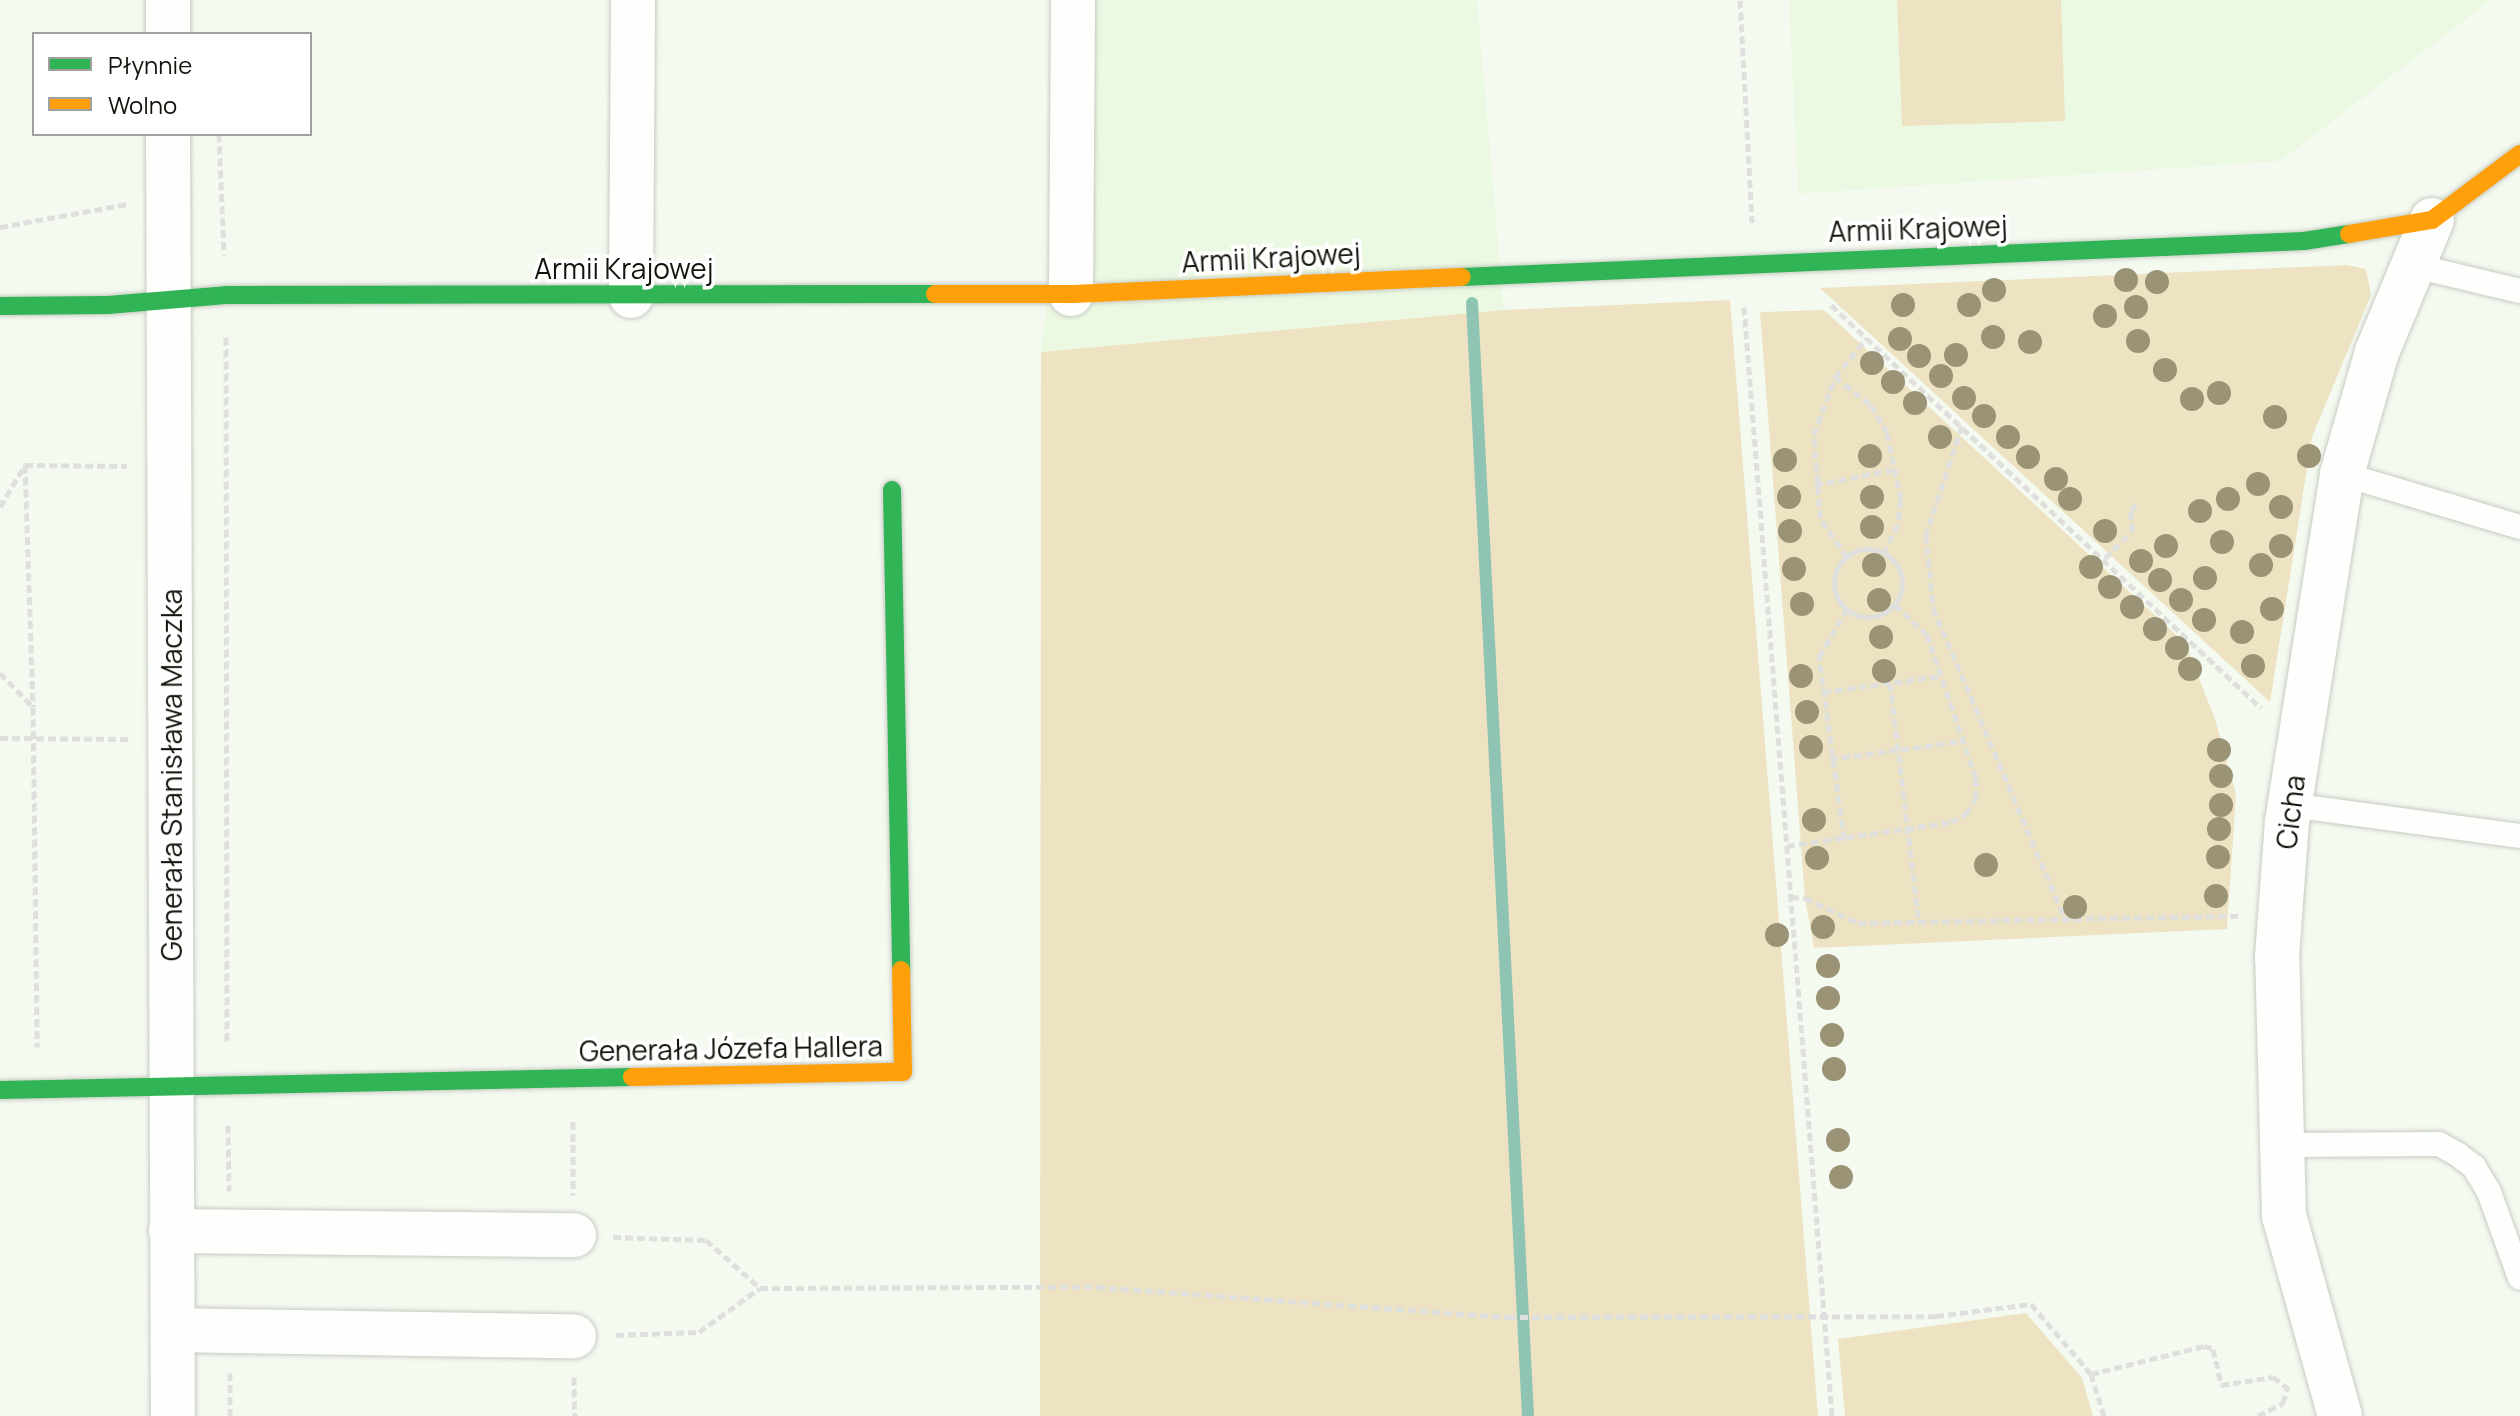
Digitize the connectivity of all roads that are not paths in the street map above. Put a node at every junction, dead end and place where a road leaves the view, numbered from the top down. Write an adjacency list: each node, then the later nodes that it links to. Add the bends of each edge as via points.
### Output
1 (168, 0): 4 (street)
2 (633, 0): 12 (street)
3 (1073, 0): 10 (street)
4 (168, 32)
5 (168, 136): 11 (street, Generała Stanisława Maczka)
6 (2520, 154): 7 (street, Armii Krajowej)
7 (2432, 220): 8 (street, Cicha); 10 (street, Armii Krajowej, via 2304,241)
8 (2411, 265): 9 (lane); 14 (street, Cicha, via 2377,352)
9 (2520, 291)
10 (1071, 294): 12 (street, Armii Krajowej)
11 (170, 296): 12 (street, Armii Krajowej); 13 (street, Armii Krajowej, via 108,305); 19 (street, Generała Stanisława Maczka)
12 (631, 296)
13 (0, 306)
14 (2342, 474): 16 (lane); 17 (street, Cicha)
15 (892, 490): 19 (street, Generała Józefa Hallera, via 903,1072)
16 (2520, 527)
17 (2290, 805): 18 (lane); 21 (street, Cicha, via 2277,957)
18 (2520, 836)
19 (171, 1088): 20 (street, Generała Józefa Hallera); 22 (street, Generała Stanisława Maczka)
20 (0, 1090)
21 (2284, 1145): 24 (lane, via 2439,1144 2457,1154 2474,1167 2489,1192); 27 (street, Cicha, via 2284,1216)
22 (171, 1231): 23 (street); 25 (street, Generała Stanisława Maczka)
23 (574, 1235)
24 (2520, 1278)
25 (173, 1330): 26 (street); 28 (street, Generała Stanisława Maczka)
26 (574, 1336)
27 (2335, 1399)
28 (173, 1416)

